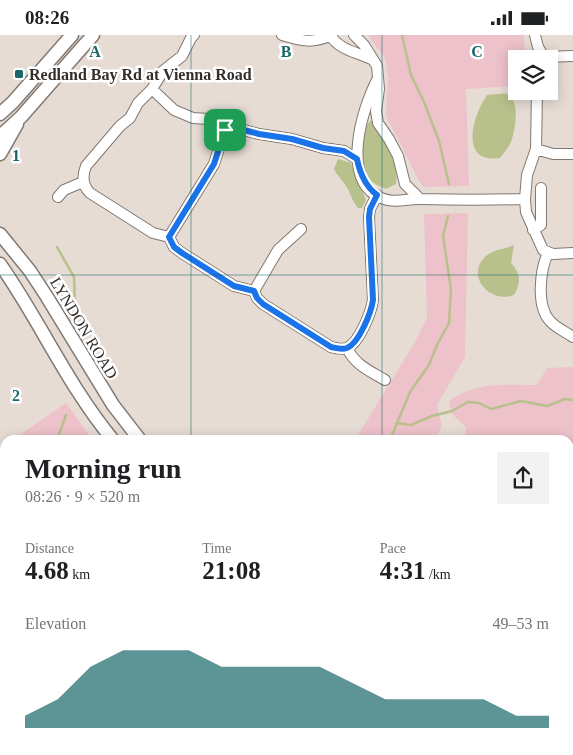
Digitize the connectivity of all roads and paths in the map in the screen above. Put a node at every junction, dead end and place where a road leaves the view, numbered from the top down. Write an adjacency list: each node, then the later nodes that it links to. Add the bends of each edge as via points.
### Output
1 (72, 35): 15 (main road)
2 (93, 35): 16 (main road)
3 (194, 35): 13 (street, via 182,56 163,71)
4 (282, 35): 5 (street, via 309,42)
5 (331, 35): 11 (street, via 341,47)
6 (354, 35): 11 (street)
7 (535, 35): 8 (street)
8 (539, 50)
9 (573, 56): 10 (street)
10 (558, 57)
11 (374, 61): 12 (street)
12 (378, 80): 19 (street); 26 (street, via 376,117 398,156)
13 (152, 89): 17 (street, via 174,110 192,118 208,119); 25 (street, via 91,160 83,174)
14 (537, 100): 20 (street)
15 (0, 114)
16 (21, 117): 18 (main road); 22 (main road)
17 (225, 130): 21 (street, via 240,129); 36 (street, via 214,164)
18 (0, 136)
19 (357, 143): 21 (street); 24 (street)
20 (536, 149): 23 (street, via 553,154); 31 (street, via 527,175)
21 (344, 151): 24 (street)
22 (0, 154)
23 (573, 154)
24 (357, 159): 28 (street, via 366,185)
25 (83, 182): 29 (street, via 64,190); 36 (street, via 90,193 153,233)
26 (406, 184): 30 (street); 32 (street)
27 (541, 188): 34 (street, via 541,225)
28 (377, 195): 32 (street); 42 (street, via 369,217 372,310)
29 (58, 197)
30 (420, 199): 31 (street); 32 (street)
31 (524, 199): 34 (street)
32 (398, 201)
33 (301, 229): 40 (street, via 278,250)
34 (533, 230): 37 (street, via 543,250)
35 (0, 234): 45 (main road, LYNDON ROAD, via 43,290 112,405)
36 (169, 237): 40 (street, via 189,258 234,286)
37 (548, 253): 38 (street); 41 (street, via 541,273 542,306 550,321)
38 (573, 253)
39 (0, 264): 44 (main road, via 79,395)
40 (254, 291): 42 (street, via 263,304 331,347)
41 (573, 337)
42 (347, 348): 43 (street, via 359,364)
43 (385, 380)
44 (109, 435)
45 (136, 435)

